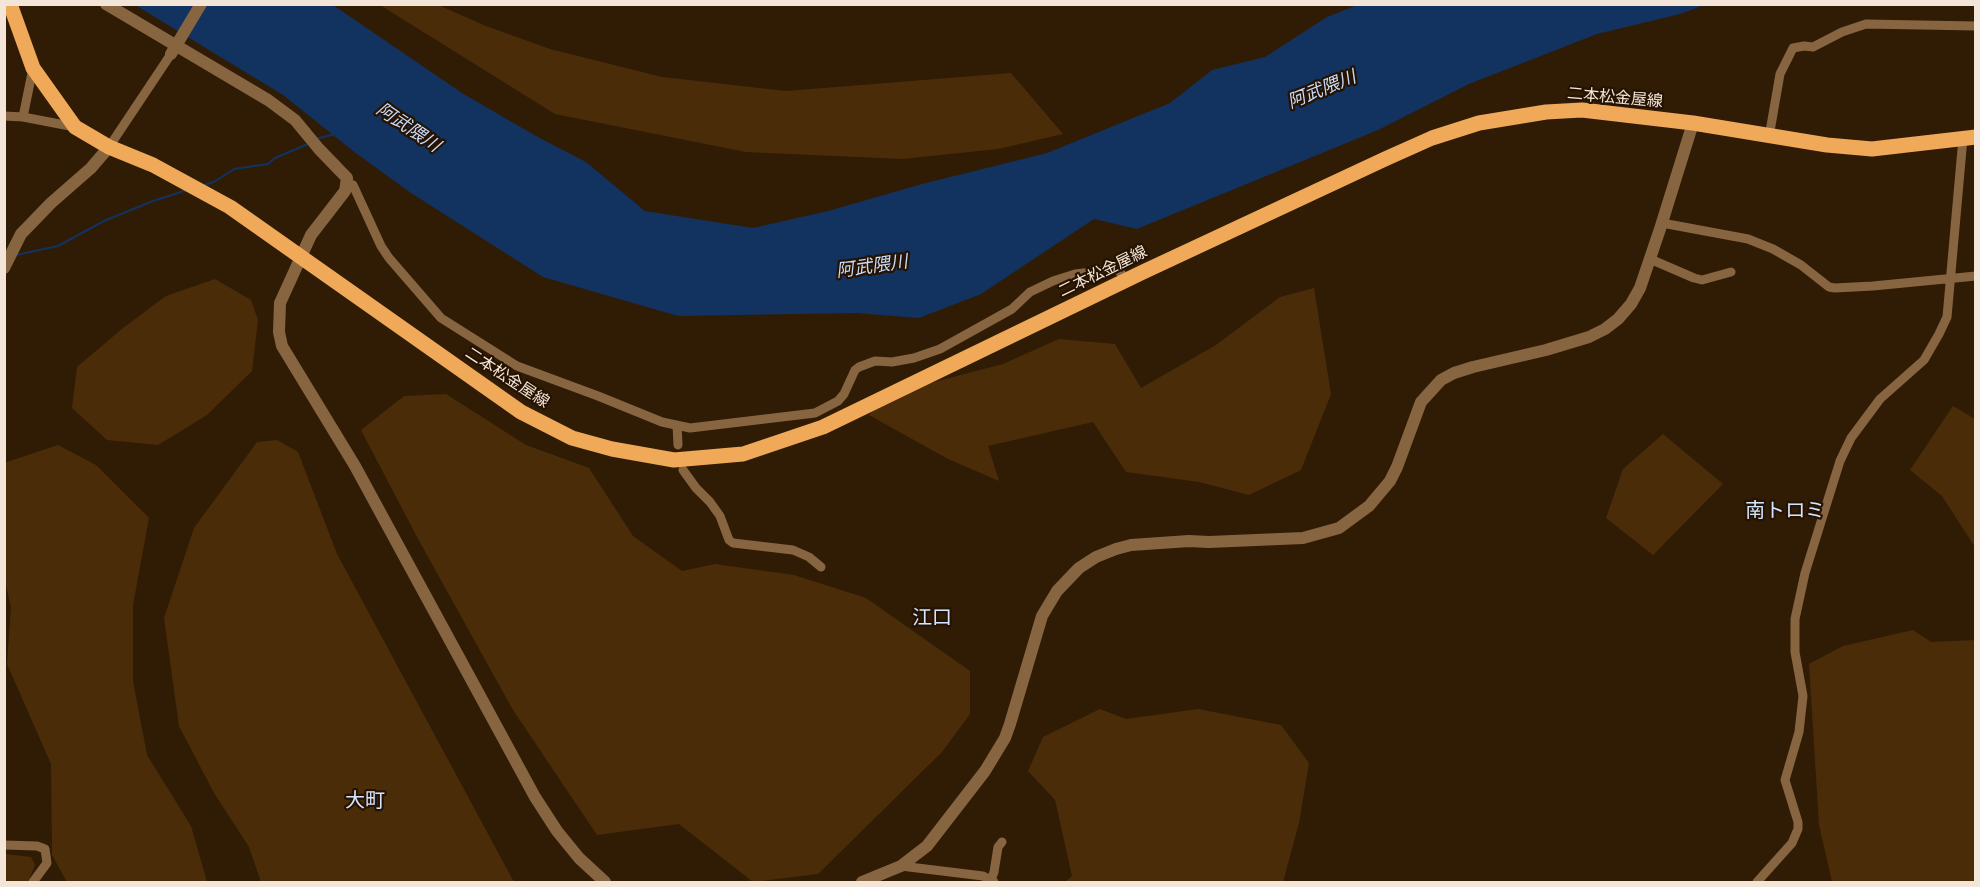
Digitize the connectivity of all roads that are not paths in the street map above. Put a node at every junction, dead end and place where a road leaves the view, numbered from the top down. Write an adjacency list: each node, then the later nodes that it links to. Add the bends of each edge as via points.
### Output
1 (10, 4): 6 (main road, 二本松金屋線)
2 (106, 4): 14 (street, via 268,99 295,120)
3 (201, 4): 5 (street, bridge)
4 (1976, 26): 11 (street, via 1866,24 1813,47 1793,48 1780,74)
5 (171, 54): 13 (street)
6 (33, 68): 8 (street); 10 (main road, 二本松金屋線)
7 (4, 116): 8 (street)
8 (23, 117): 10 (street)
9 (1693, 123): 11 (main road, 二本松金屋線); 15 (street); 22 (main road, 二本松金屋線, via 1582,110 1479,123 1394,154)
10 (75, 127): 13 (main road, 二本松金屋線)
11 (1768, 137): 12 (main road, 二本松金屋線, via 1872,149)
12 (1969, 138): 21 (street)
13 (109, 147): 16 (main road, 二本松金屋線, via 153,165 230,207); 18 (street, via 21,234)
14 (348, 183): 16 (street, via 311,235); 23 (street, via 353,185 389,258 441,318 517,366)
15 (1662, 223): 17 (street); 21 (street, via 1726,234 1765,246 1835,288)
16 (302, 256): 22 (main road, 二本松金屋線, via 521,412 572,438 674,460 743,454 823,427); 32 (street, via 280,303 282,346 355,466 535,797 579,858)
17 (1650, 259): 19 (street, via 1702,280); 29 (street, via 1631,304 1605,329 1441,380 1421,402 1390,481 1369,506 1339,528 1303,538 1131,545 1096,557 1079,568 1057,591 1042,616 1010,724 986,771 927,846)
18 (4, 268)
19 (1731, 272)
20 (1976, 276): 21 (street)
21 (1950, 278): 34 (street, via 1947,317 1924,360 1880,399 1851,438 1837,472 1805,573 1795,619 1795,652 1803,696 1799,732 1785,780 1798,829 1792,843)
22 (1127, 280): 23 (street, via 1117,269 1053,281 940,349 914,358 875,361 859,367 844,394 825,410 704,428)
23 (677, 425): 24 (street)
24 (678, 445)
25 (683, 470): 26 (street, via 720,516 732,543 793,550)
26 (821, 567)
27 (1002, 842): 30 (street)
28 (4, 845): 31 (street, via 45,849 47,863)
29 (901, 866): 30 (street, via 983,876); 33 (street)
30 (992, 881)
31 (33, 882)
32 (605, 882)
33 (862, 882)
34 (1757, 882)

